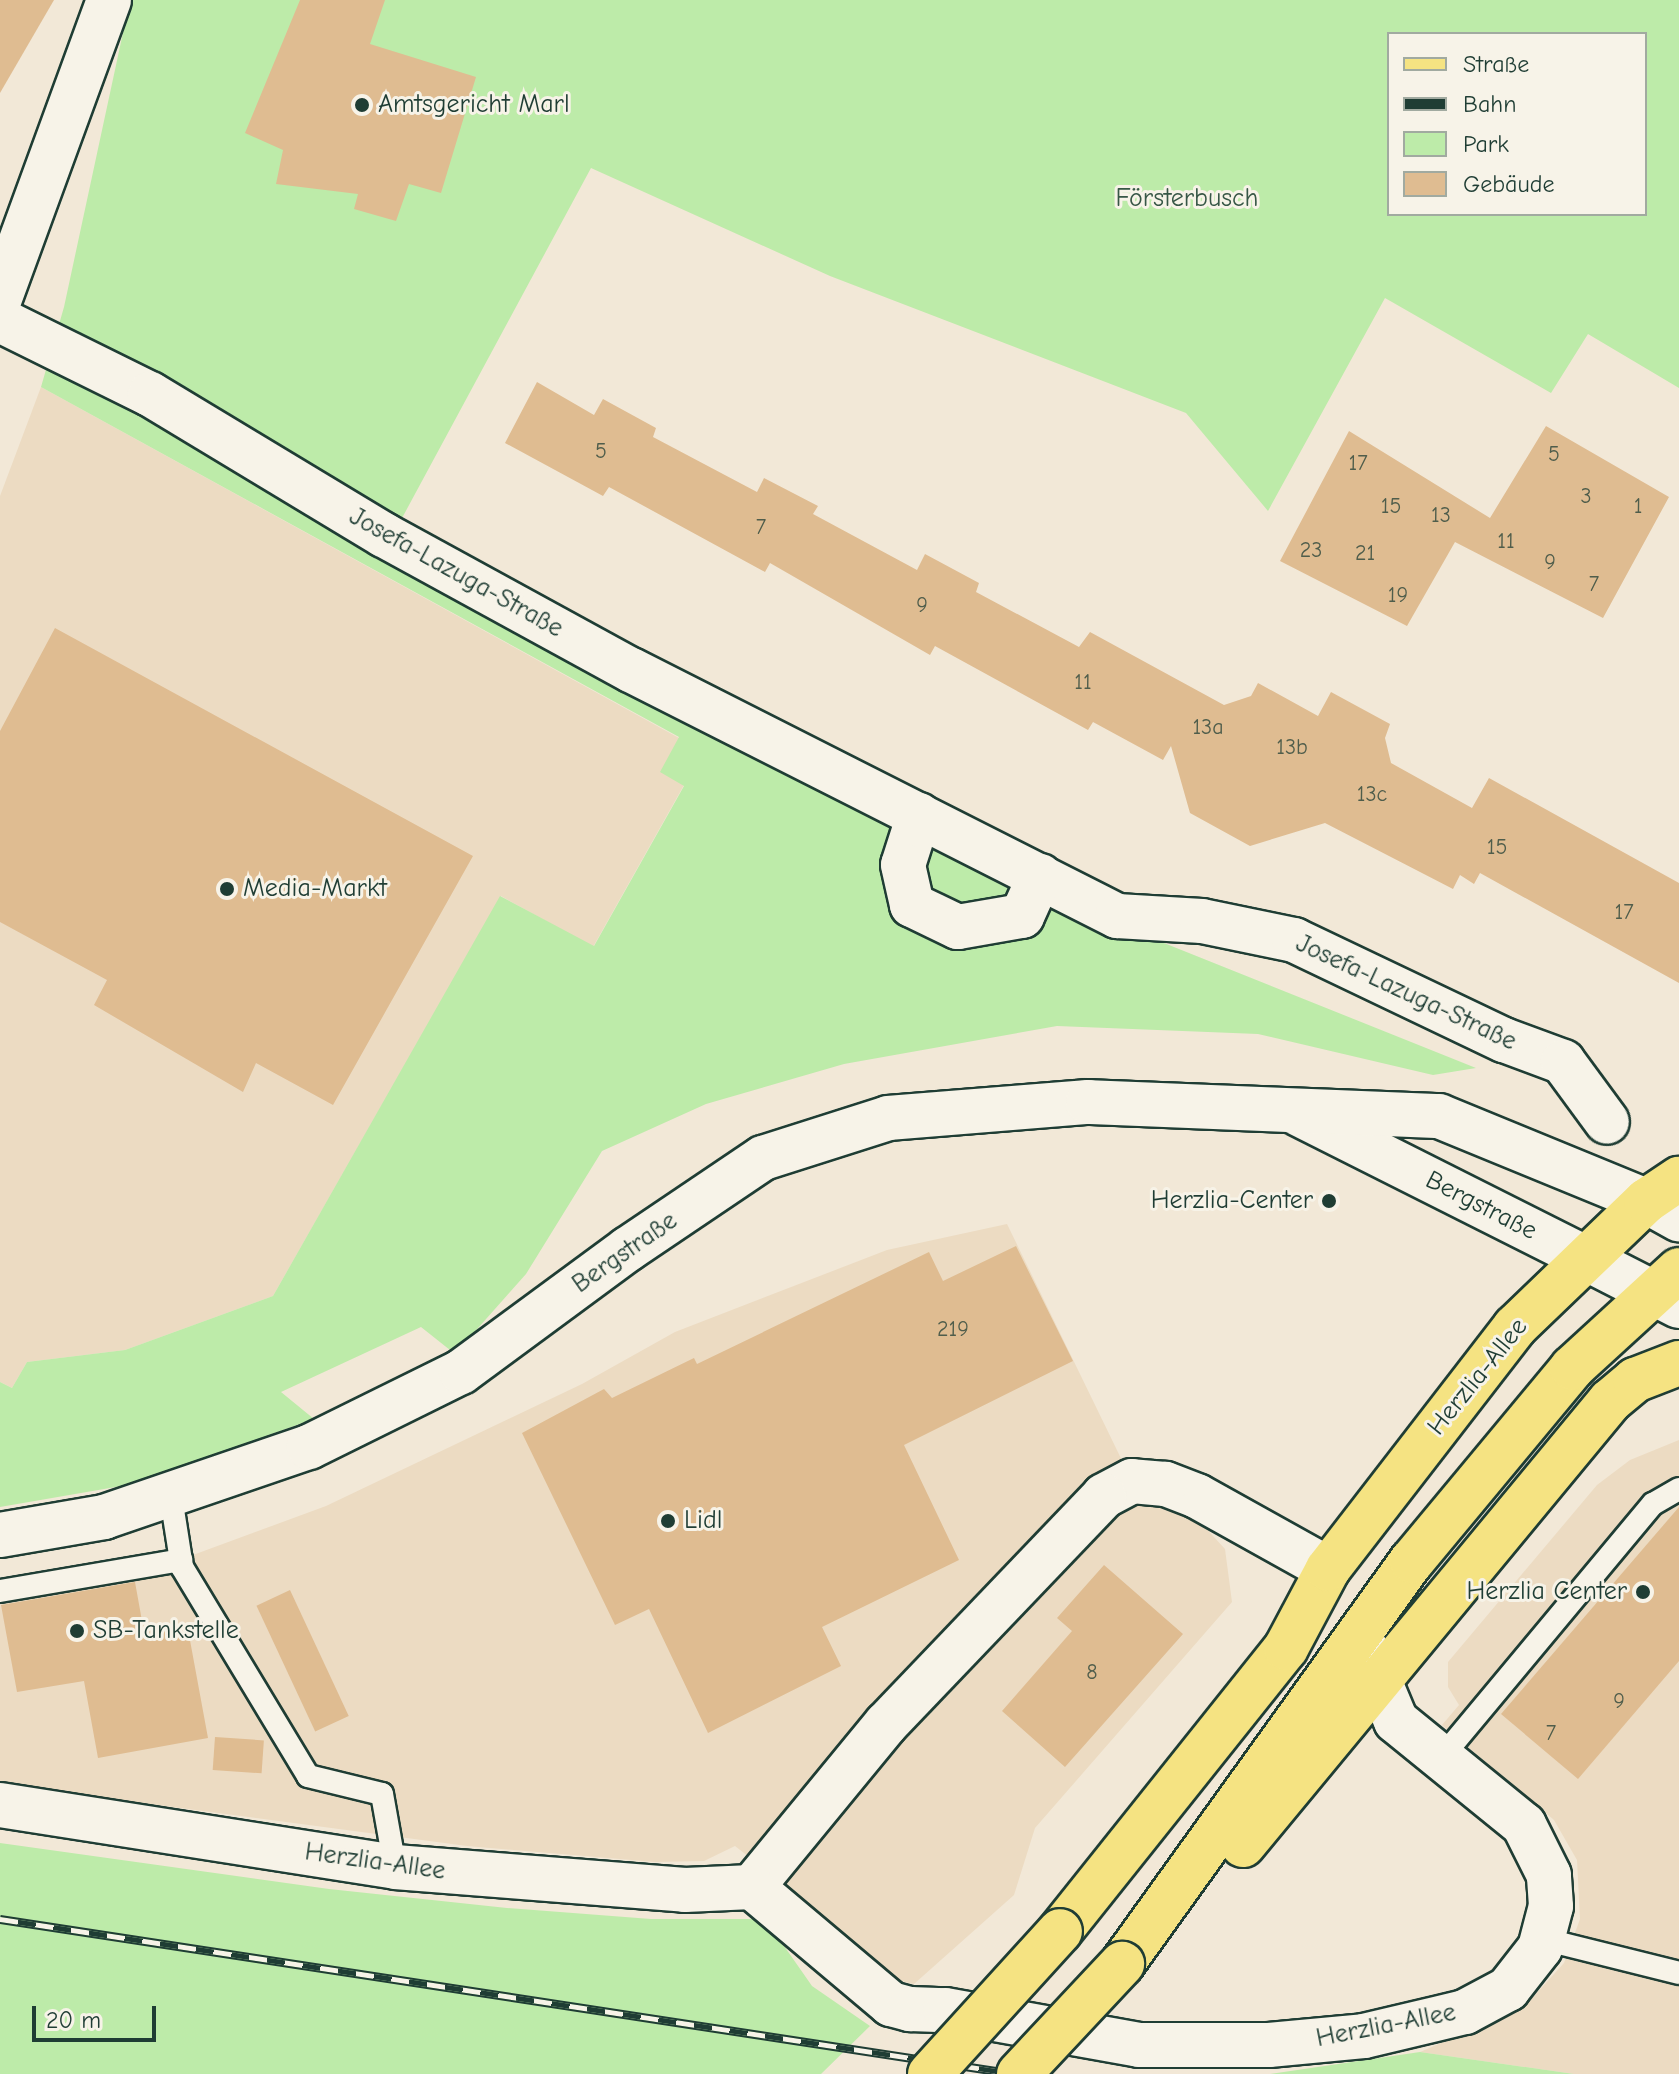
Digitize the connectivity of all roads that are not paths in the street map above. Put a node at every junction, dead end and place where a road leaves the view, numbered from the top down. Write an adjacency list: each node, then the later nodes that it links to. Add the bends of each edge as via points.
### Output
1 (109, 0): 2 (street)
2 (0, 298)
3 (0, 320): 4 (street, Josefa-Lazuga-Straße, via 150,394 384,535 631,670)
4 (919, 815): 5 (street, Josefa-Lazuga-Straße); 5 (street, via 903,865 912,905 958,927 1022,916)
5 (1040, 876): 7 (street, Josefa-Lazuga-Straße, via 1117,916 1202,921 1294,940 1504,1040 1563,1062)
6 (1283, 1106): 8 (street, Bergstraße, via 1439,1116); 9 (street, Bergstraße); 13 (street, Bergstraße, via 1088,1102 888,1118 763,1158 461,1372 309,1447)
7 (1607, 1122)
8 (1668, 1200): 9 (main road, Herzlia-Allee)
9 (1587, 1259): 10 (street, Bergstraße); 16 (main road, Herzlia-Allee, via 1515,1327)
10 (1670, 1288): 18 (main road, via 1572,1368 1412,1561)
11 (1679, 1363): 19 (main road, via 1635,1380 1610,1401)
12 (1679, 1489): 20 (lane, via 1653,1504)
13 (171, 1497): 14 (street, Bergstraße, via 104,1517); 15 (lane)
14 (0, 1535)
15 (181, 1560): 17 (lane); 22 (lane, via 308,1776 382,1794)
16 (1328, 1569): 23 (street, via 1197,1496 1165,1484 1132,1481 1104,1496 886,1724); 27 (main road, Herzlia-Allee, bridge, via 1286,1648 1060,1931)
17 (0, 1591)
18 (1361, 1635): 19 (street, Herzlia-Allee); 25 (main road)
19 (1376, 1679): 20 (street, Herzlia-Allee, via 1396,1721); 25 (main road, via 1197,1903)
20 (1441, 1758): 24 (street, Herzlia-Allee, via 1524,1825 1535,1840 1549,1875 1551,1906)
21 (0, 1805): 22 (street, Herzlia-Allee)
22 (395, 1867): 23 (street, Herzlia-Allee, via 685,1890)
23 (752, 1887): 24 (street, Herzlia-Allee, via 891,2004 1139,2045 1317,2041 1364,2036 1465,2012 1508,1989)
24 (1543, 1939): 26 (lane)
25 (1122, 1964): 28 (main road, bridge)
26 (1679, 1973)
27 (930, 2074)
28 (1019, 2074)

